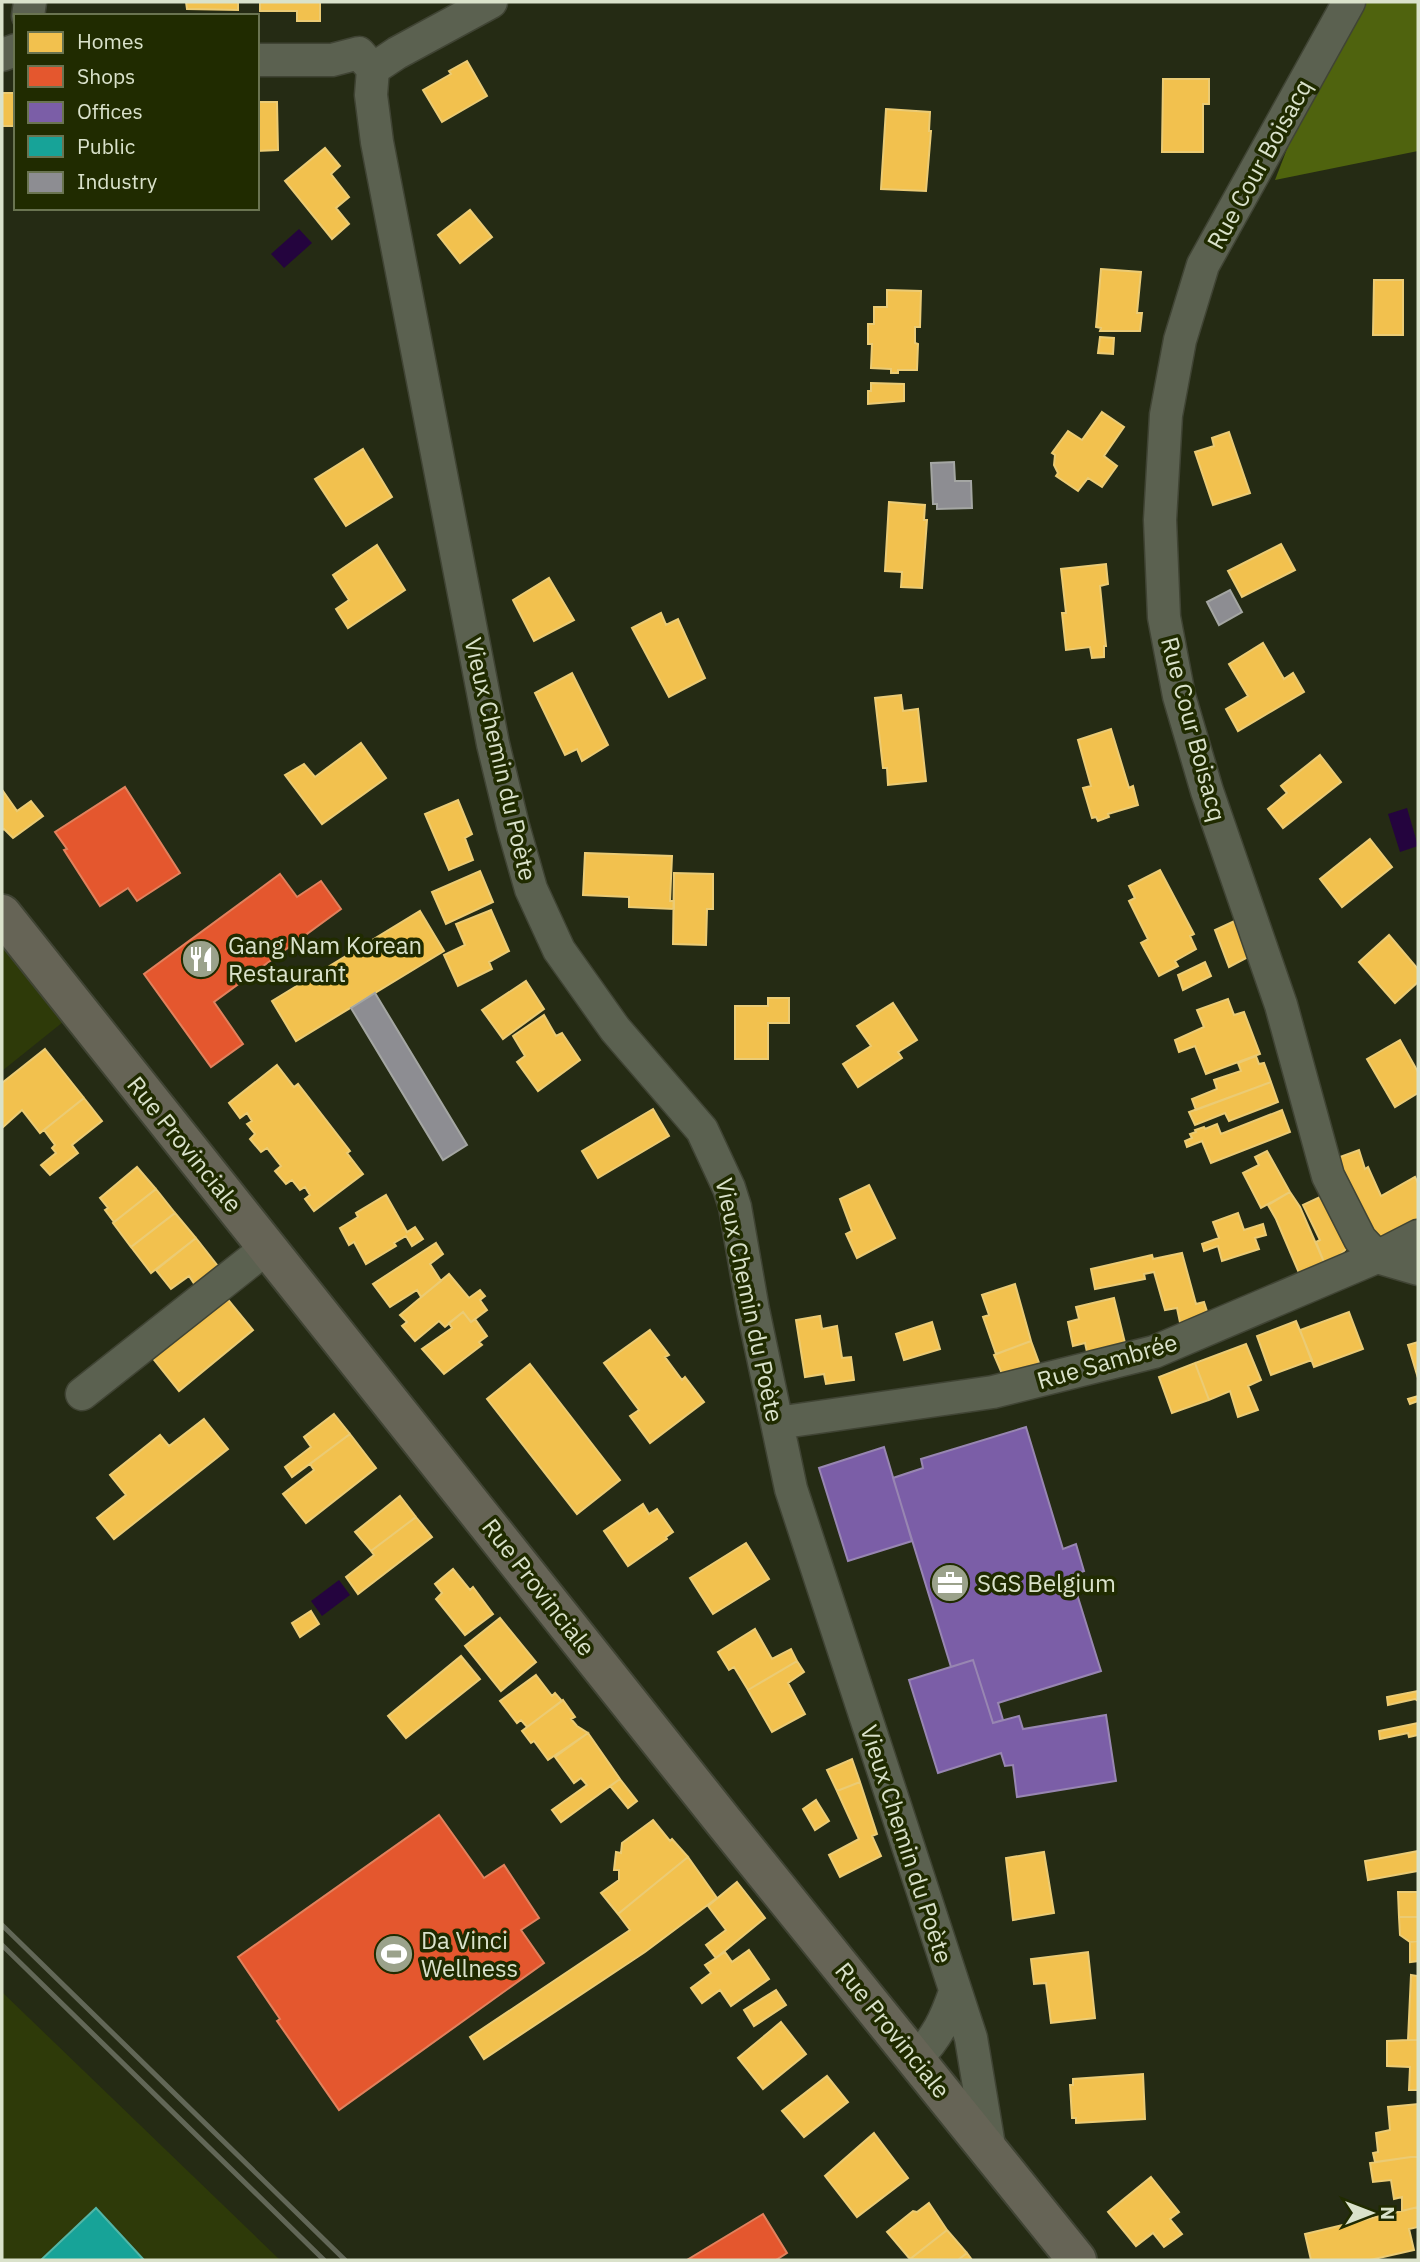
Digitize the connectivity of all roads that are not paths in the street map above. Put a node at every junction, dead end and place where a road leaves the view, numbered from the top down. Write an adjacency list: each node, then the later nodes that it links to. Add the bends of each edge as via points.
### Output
1 (491, 2): 4 (street)
2 (1349, 2): 8 (street, Rue Cour Boisacq, via 1203,265 1180,340 1166,415 1160,520 1164,617 1186,720 1281,1005 1328,1176 1360,1239)
3 (259, 60): 4 (street, via 332,60 359,53)
4 (373, 69): 11 (street, Vieux Chemin du Poète, via 377,142 493,744 516,839 531,889 559,950 615,1029 702,1130 722,1171 735,1207)
5 (2, 914): 7 (main road, Rue Provinciale)
6 (1418, 1236): 8 (street, Rue Sambrée)
7 (268, 1247): 10 (street); 13 (main road, Rue Provinciale)
8 (1377, 1257): 9 (street); 11 (street, Rue Sambrée, via 1154,1352 993,1392)
9 (1418, 1269)
10 (82, 1394)
11 (777, 1423): 12 (street, Vieux Chemin du Poète, via 791,1489)
12 (955, 1992): 13 (street, Vieux Chemin du Poète, via 946,2021); 14 (street, Vieux Chemin du Poète, via 971,2038)
13 (916, 2059): 14 (main road, Rue Provinciale)
14 (990, 2152): 15 (main road, Rue Provinciale)
15 (1077, 2260)

